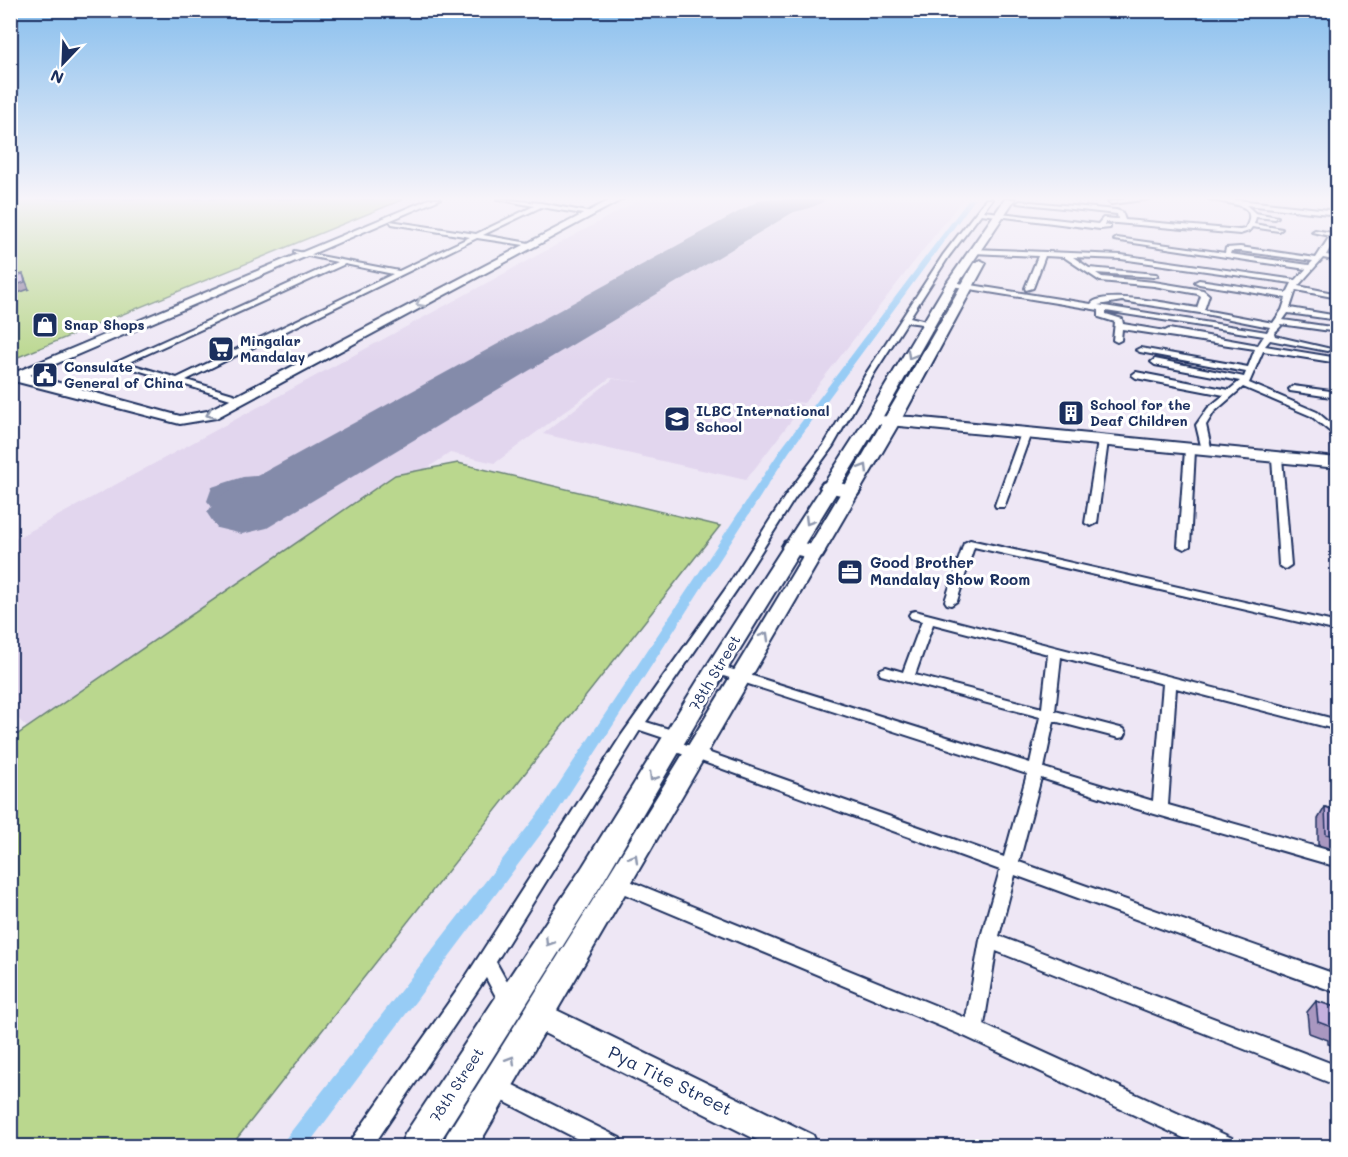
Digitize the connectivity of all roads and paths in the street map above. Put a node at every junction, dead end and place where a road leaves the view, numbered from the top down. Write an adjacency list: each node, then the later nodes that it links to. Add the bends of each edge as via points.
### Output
1 (301, 253): 15 (street); 45 (street)
2 (442, 253): 19 (street)
3 (514, 253): 53 (street, one-way to 53)
4 (948, 253): 32 (street)
5 (979, 253): 23 (main road, 78th Street)
6 (1021, 253): 11 (street)
7 (1161, 253): 16 (street)
8 (1221, 253): 17 (street)
9 (1305, 253): 12 (street)
10 (1325, 253): 12 (street)
11 (1042, 254): 13 (street); 24 (street)
12 (1322, 254): 14 (street); 17 (street)
13 (1067, 255): 16 (street); 18 (street)
14 (1338, 259)
15 (344, 262): 19 (street); 47 (street, via 119,363)
16 (1157, 262): 20 (street); 25 (street)
17 (1312, 268): 25 (street)
18 (1084, 270): 20 (street); 22 (street, via 1100,279)
19 (400, 273): 47 (street)
20 (1154, 275): 22 (street)
21 (1199, 282): 25 (street)
22 (1154, 284): 30 (street, via 1204,294)
23 (960, 286): 27 (street); 33 (main road, 78th Street); 55 (main road, 78th Street)
24 (1029, 288)
25 (1294, 288): 26 (street); 29 (street)
26 (1338, 296)
27 (1094, 305): 28 (street); 30 (street, via 1102,299 1122,299)
28 (1103, 307): 35 (street, via 1102,315 1117,320); 37 (street)
29 (1286, 310): 31 (street); 34 (street)
30 (1200, 311): 34 (street)
31 (1338, 318)
32 (905, 319): 33 (street); 79 (street, via 828,446)
33 (930, 323): 55 (main road, 78th Street, one-way to 55)
34 (1278, 324): 36 (street); 37 (street)
35 (1119, 326): 38 (street); 39 (street)
36 (1338, 330)
37 (1270, 336): 39 (street); 40 (street)
38 (1117, 340)
39 (1260, 348): 42 (street); 44 (street)
40 (1327, 349)
41 (1140, 350): 44 (street)
42 (1338, 361)
43 (1155, 362): 48 (street)
44 (1251, 370): 48 (street)
45 (12, 375): 53 (street, one-way to 45, via 211,415 180,420)
46 (1136, 375): 50 (street)
47 (177, 381): 53 (street)
48 (1245, 382): 50 (street); 54 (street)
49 (1293, 389): 51 (street)
50 (1229, 393): 60 (street, via 1201,425)
51 (1320, 393): 52 (street); 54 (street, via 1319,409)
52 (1338, 395)
53 (240, 399)
54 (1314, 414): 57 (street)
55 (883, 420): 56 (street); 66 (main road, 78th Street)
56 (1026, 433): 58 (street); 63 (street)
57 (1338, 435)
58 (1103, 441): 59 (street); 64 (street)
59 (1190, 450): 60 (street); 65 (street)
60 (1207, 452): 61 (street)
61 (1277, 458): 62 (street); 67 (street)
62 (1338, 463)
63 (1000, 505)
64 (1091, 523)
65 (1184, 546)
66 (803, 550): 73 (main road, 78th Street); 75 (main road, 78th Street, one-way to 66)
67 (1285, 565)
68 (951, 601): 71 (street, via 970,543)
69 (915, 615): 70 (street)
70 (929, 618): 72 (street); 76 (street)
71 (1338, 627)
72 (1055, 651): 77 (street); 78 (street)
73 (716, 669): 75 (street); 82 (main road, 78th Street)
74 (886, 672): 76 (street)
75 (741, 676): 83 (main road, 78th Street); 84 (street)
76 (908, 678): 78 (street)
77 (1170, 681): 80 (street); 85 (street)
78 (1048, 715): 81 (street); 84 (street)
79 (637, 724): 82 (street); 90 (street)
80 (1338, 725)
81 (1119, 733)
82 (675, 741): 83 (street); 92 (main road, 78th Street, one-way to 92)
83 (697, 753): 87 (street); 88 (main road, 78th Street, one-way to 83)
84 (1036, 770): 85 (street); 87 (street)
85 (1160, 809): 86 (street)
86 (1338, 860)
87 (1008, 864): 89 (street); 91 (street)
88 (619, 884): 93 (main road, 78th Street); 94 (street)
89 (989, 940): 94 (street); 95 (street)
90 (486, 961): 92 (street); 97 (street)
91 (1338, 984)
92 (510, 1004): 98 (main road, 78th Street)
93 (538, 1016): 96 (main road, 78th Street, one-way to 93); 101 (street, Pya Tite Street)
94 (973, 1030): 102 (street)
95 (1338, 1076)
96 (495, 1086): 99 (main road, 78th Street); 100 (street)
97 (361, 1146)
98 (417, 1146)
99 (459, 1146)
100 (612, 1146)
101 (802, 1146)
102 (1224, 1146)

